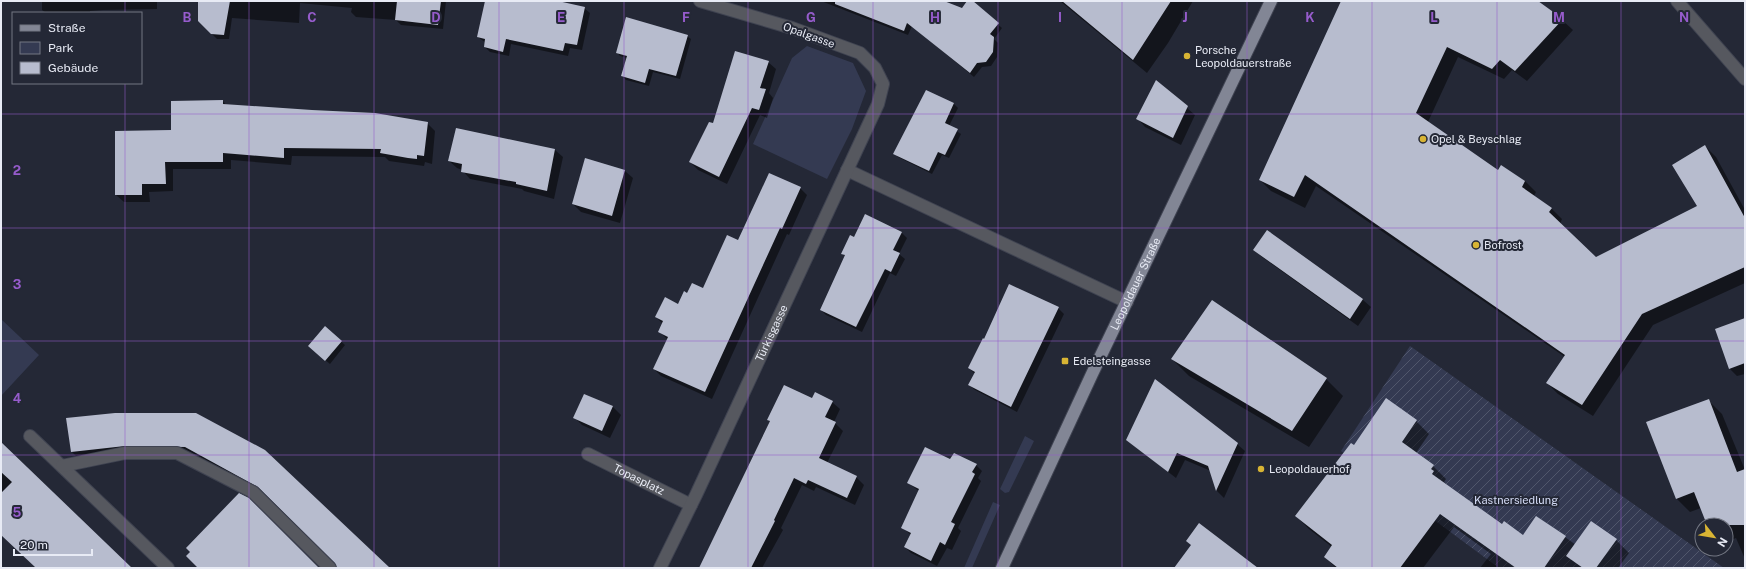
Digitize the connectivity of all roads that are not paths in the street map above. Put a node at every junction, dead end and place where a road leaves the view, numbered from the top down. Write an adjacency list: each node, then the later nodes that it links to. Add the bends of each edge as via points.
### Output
1 (700, 1): 5 (street, Opalgasse, via 792,28 860,53 876,68 883,84 878,104)
2 (1271, 1): 6 (main road, Leopoldauer Straße)
3 (1677, 1): 4 (street)
4 (1745, 80)
5 (847, 170): 6 (street); 10 (street, Türkisgasse)
6 (1127, 302): 14 (main road, Leopoldauer Straße)
7 (30, 436): 9 (street)
8 (588, 454): 10 (street, Topasplatz)
9 (62, 466): 11 (street); 12 (street, via 125,452 177,453 253,492)
10 (693, 500): 13 (street)
11 (168, 568)
12 (330, 568)
13 (660, 568)
14 (1002, 568)

